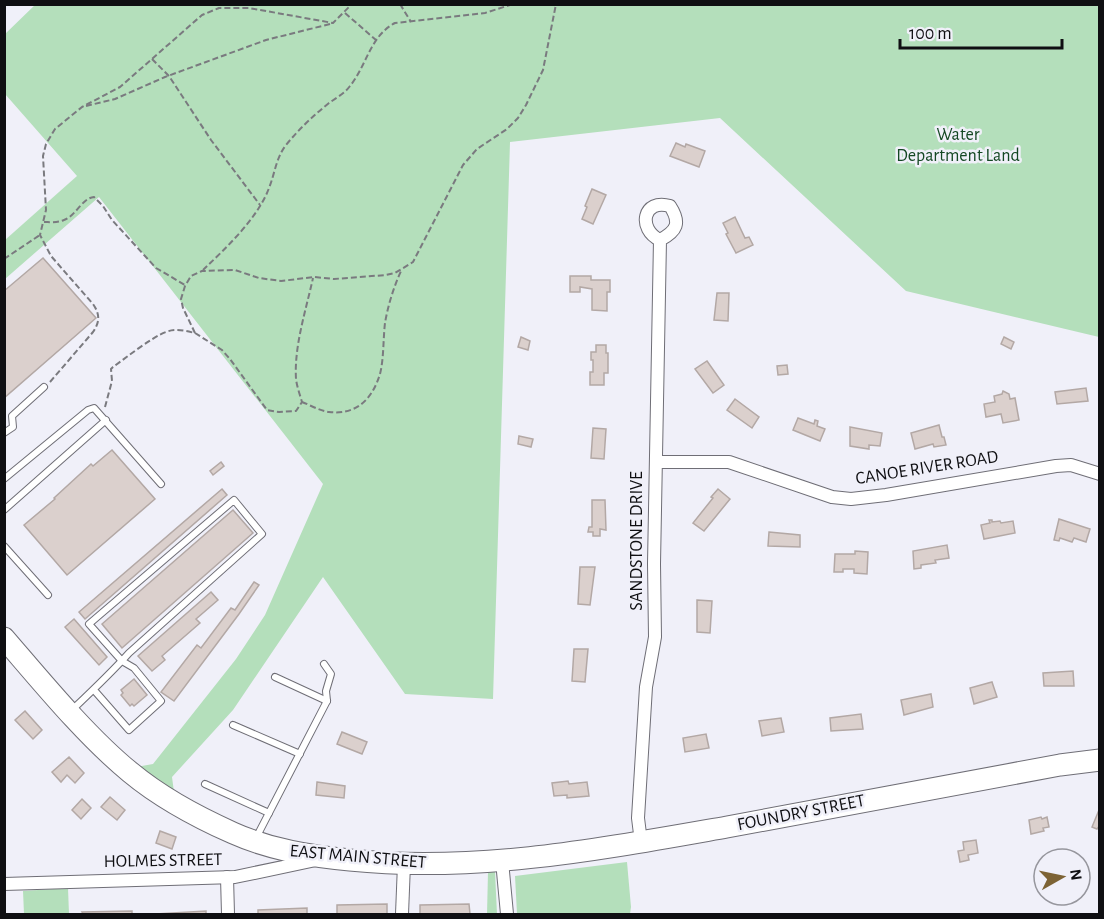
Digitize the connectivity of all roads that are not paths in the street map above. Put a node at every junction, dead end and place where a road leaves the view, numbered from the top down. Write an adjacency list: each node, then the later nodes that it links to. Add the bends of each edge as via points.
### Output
1 (660, 240): 5 (street, SANDSTONE DRIVE)
2 (44, 387): 4 (lane, via 12,416 13,427)
3 (106, 420): 7 (lane, via 91,408); 8 (lane); 9 (lane)
4 (4, 434)
5 (656, 462): 6 (street, CANOE RIVER ROAD, via 729,462 832,497 851,499 1056,466 1071,465); 25 (street, SANDSTONE DRIVE, via 655,637 646,687 638,818)
6 (1100, 474)
7 (4, 479)
8 (161, 484)
9 (4, 510)
10 (4, 546): 11 (lane)
11 (48, 594)
12 (4, 638): 18 (highway, EAST MAIN STREET)
13 (122, 661): 13 (lane, via 262,534 234,500 89,624); 16 (lane); 16 (lane, via 134,668 161,701 129,730)
14 (324, 664): 17 (lane, via 331,674)
15 (275, 677): 17 (lane)
16 (94, 690): 18 (lane)
17 (327, 701): 20 (lane)
18 (70, 712): 24 (highway, EAST MAIN STREET, via 103,748 149,787 217,826)
19 (233, 725): 20 (lane)
20 (300, 754): 23 (lane)
21 (1100, 760): 25 (highway, FOUNDRY STREET)
22 (205, 784): 23 (lane)
23 (269, 813): 24 (lane)
24 (255, 842): 26 (highway, EAST MAIN STREET)
25 (641, 842): 27 (highway, FOUNDRY STREET)
26 (319, 857): 28 (highway, EAST MAIN STREET); 29 (street, HOLMES STREET, via 303,864)
27 (502, 861): 28 (highway, EAST MAIN STREET); 33 (street)
28 (404, 864): 32 (street)
29 (227, 878): 30 (street, HOLMES STREET); 31 (street)
30 (4, 884)
31 (228, 915)
32 (402, 915)
33 (507, 915)

